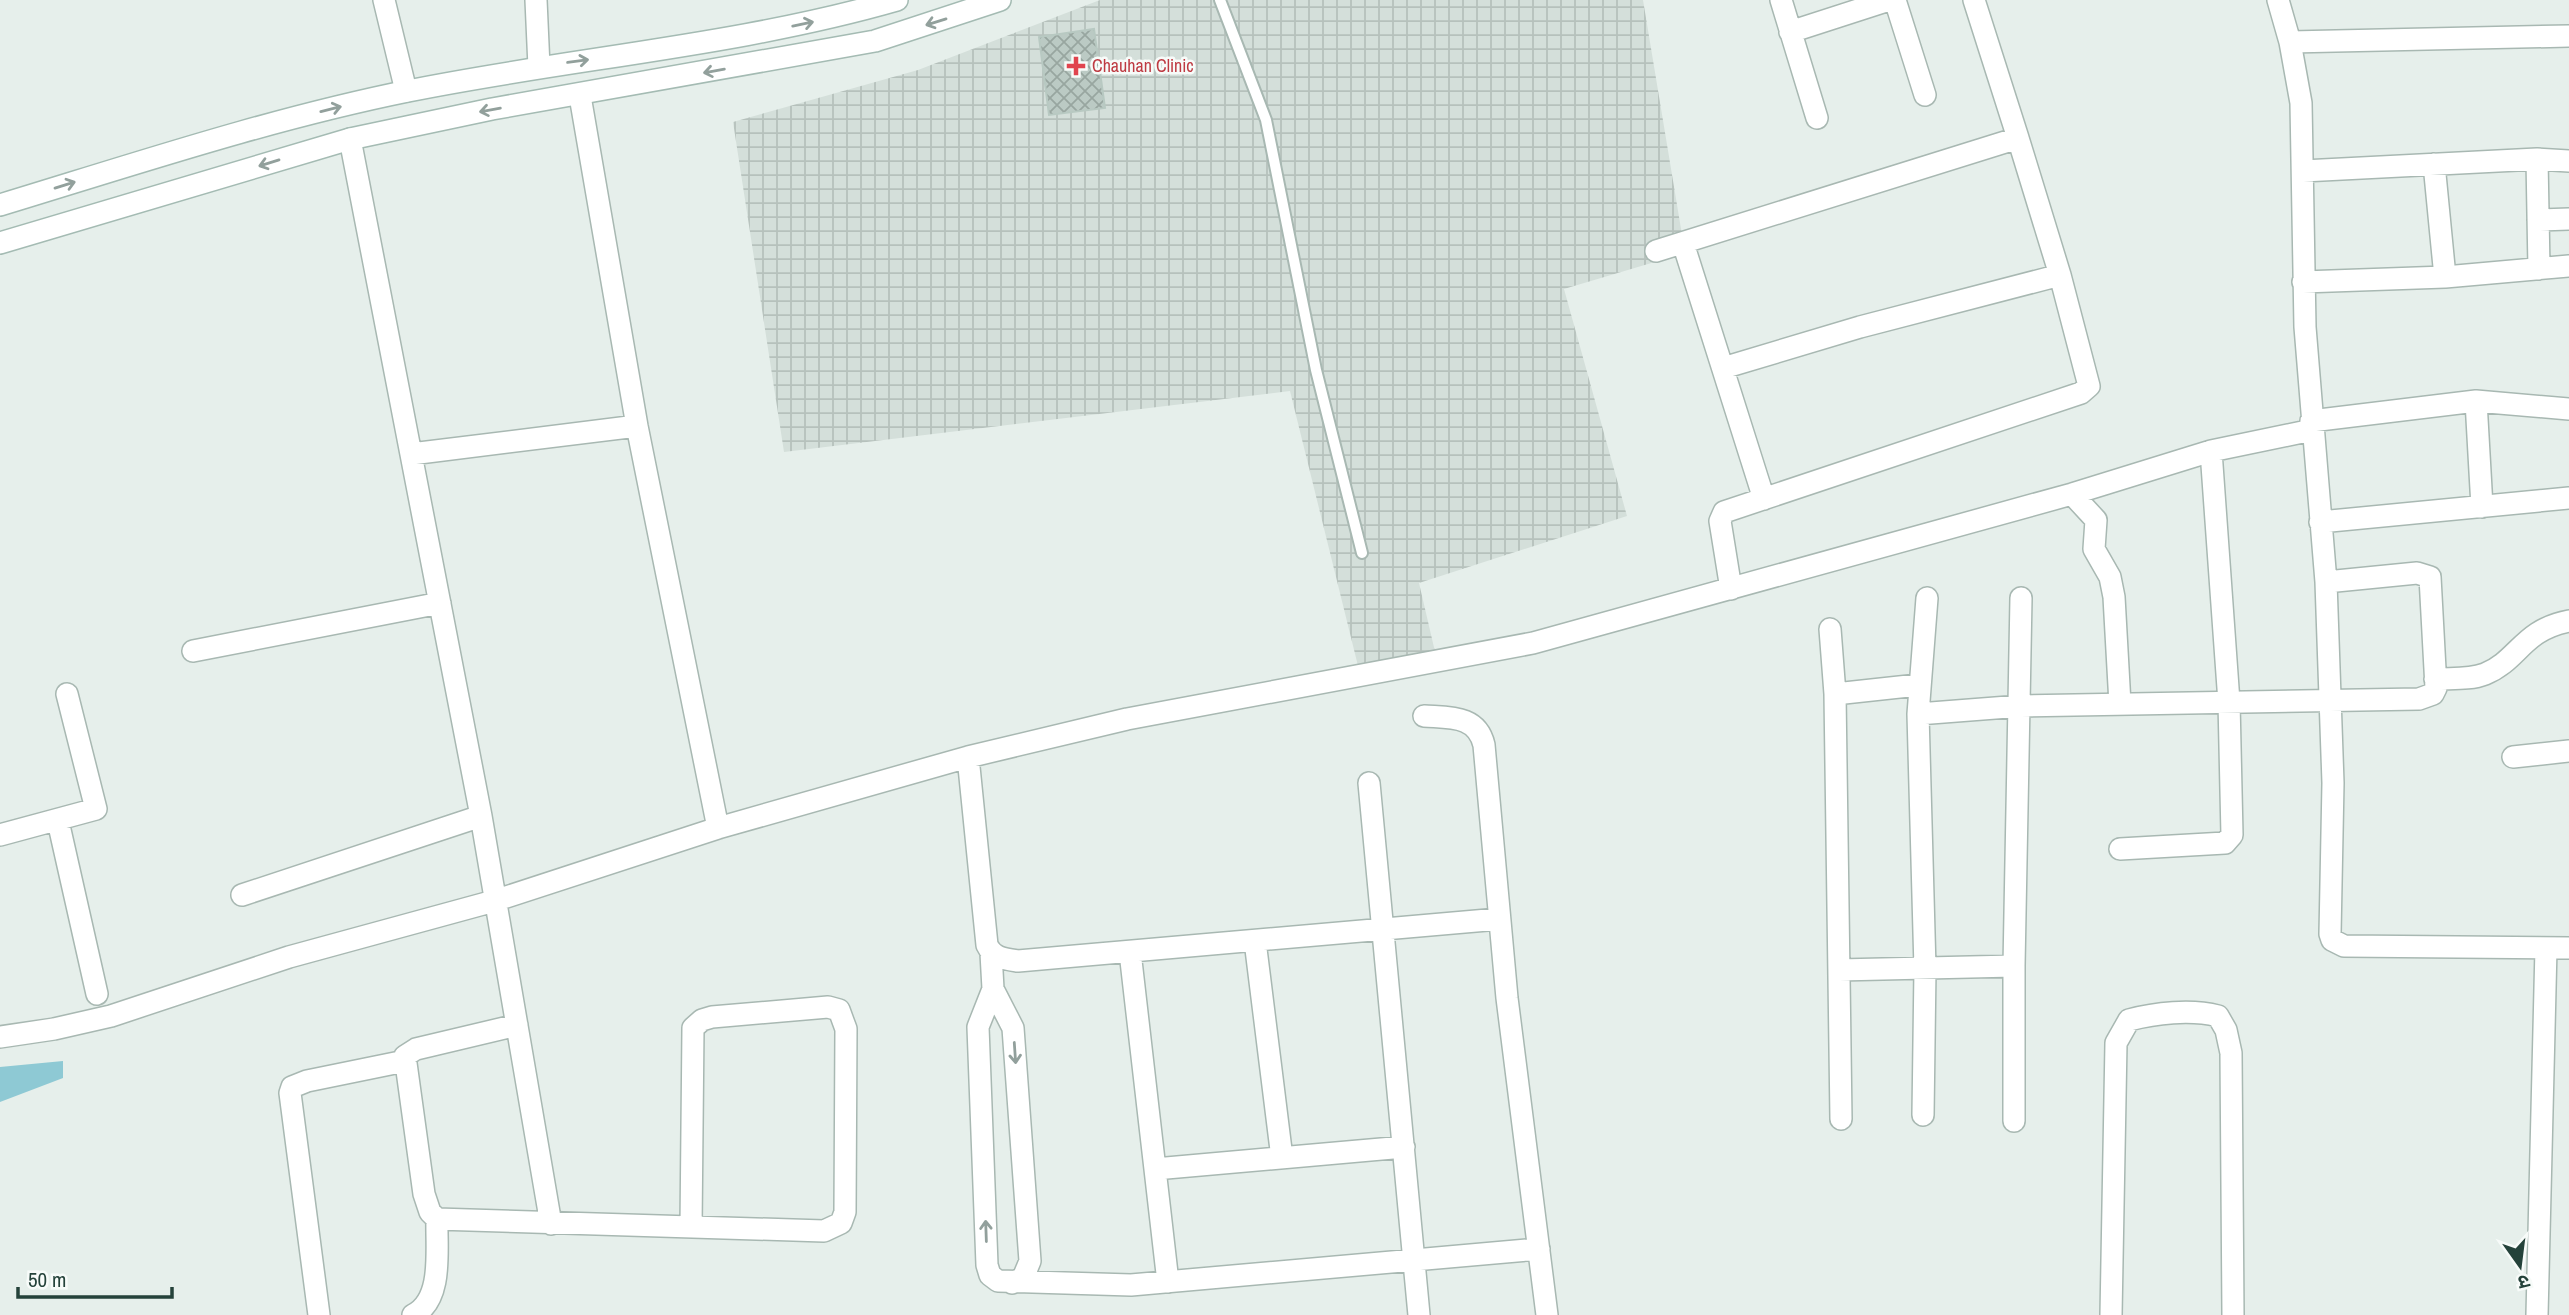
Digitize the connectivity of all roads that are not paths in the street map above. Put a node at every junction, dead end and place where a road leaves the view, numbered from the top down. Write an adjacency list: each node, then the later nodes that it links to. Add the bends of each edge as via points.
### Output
1 (384, 0): 16 (street)
2 (536, 0): 15 (street)
3 (897, 0): 11 (street)
4 (1000, 0): 18 (street, one-way to 18, via 875,41)
5 (1220, 0): 49 (lane, via 1266,120 1316,370)
6 (1781, 0): 12 (street)
7 (1889, 0): 12 (street)
8 (1895, 0): 17 (street)
9 (1974, 0): 20 (street)
10 (2278, 0): 14 (street)
11 (848, 7): 15 (street, one-way to 11, via 742,37)
12 (1790, 32): 19 (street)
13 (2569, 36): 14 (street)
14 (2290, 42): 25 (street, via 2301,103)
15 (539, 67): 16 (street)
16 (406, 91): 26 (street, one-way to 16, via 257,127)
17 (1925, 95)
18 (580, 96): 21 (street, one-way to 21); 40 (street)
19 (1816, 118)
20 (2018, 138): 30 (street); 34 (street)
21 (350, 139): 29 (street, one-way to 29); 43 (street)
22 (2537, 159): 23 (street); 24 (street); 28 (street)
23 (2569, 161)
24 (2434, 164): 25 (street); 35 (street)
25 (2303, 171): 36 (street)
26 (0, 205)
27 (2569, 219): 28 (street)
28 (2538, 220): 33 (street)
29 (0, 243)
30 (1683, 243): 31 (street); 37 (street)
31 (1656, 251)
32 (2569, 266): 33 (street)
33 (2539, 269): 35 (street)
34 (2060, 275): 37 (street); 46 (street, via 2089,376 2089,386 2081,393)
35 (2445, 277): 36 (street)
36 (2303, 282): 41 (street)
37 (1723, 368): 46 (street)
38 (2476, 401): 39 (street); 41 (street); 47 (street)
39 (2569, 409)
40 (636, 426): 43 (street); 74 (street)
41 (2311, 426): 42 (street); 48 (street)
42 (2211, 451): 44 (street); 63 (street)
43 (411, 454): 54 (street)
44 (2072, 494): 51 (street); 64 (street, via 2096,520 2094,549 2113,587)
45 (2569, 498): 47 (street)
46 (1764, 499): 51 (street, via 1721,516)
47 (2482, 507): 48 (street)
48 (2320, 523): 50 (street)
49 (1362, 553)
50 (2326, 582): 58 (street, via 2417,573 2430,577); 62 (street)
51 (1731, 589): 69 (street, via 1533,643 1127,719)
52 (1927, 598): 59 (street)
53 (2021, 598): 65 (street)
54 (440, 603): 57 (street); 72 (street)
55 (2569, 621): 58 (street, via 2542,628 2488,673 2475,678)
56 (1830, 629): 61 (street)
57 (193, 651)
58 (2435, 679): 62 (street, via 2436,688 2427,698)
59 (1919, 685): 61 (street); 66 (street)
60 (66, 694): 73 (street, via 96,808)
61 (1836, 694): 88 (street)
62 (2329, 701): 63 (street); 82 (street, via 2332,940 2344,946)
63 (2229, 702): 64 (street); 76 (street, via 2231,839)
64 (2120, 704): 65 (street)
65 (2021, 706): 66 (street); 86 (street)
66 (1918, 714): 87 (street)
67 (1424, 716): 79 (street, via 1473,723 1482,737)
68 (2569, 751): 70 (street)
69 (968, 757): 74 (street); 85 (street)
70 (2513, 757)
71 (1369, 783): 80 (street)
72 (481, 816): 77 (street); 78 (street)
73 (58, 821): 75 (street); 90 (street)
74 (718, 828): 78 (street)
75 (0, 835)
76 (2120, 849)
77 (242, 894)
78 (494, 901): 91 (street); 92 (street, via 289,957 111,1016)
79 (1499, 919): 80 (street); 103 (street)
80 (1383, 930): 81 (street); 97 (street)
81 (1255, 941): 84 (street); 98 (street)
82 (2546, 948): 83 (street); 113 (street)
83 (2569, 948)
84 (1130, 952): 85 (street, via 1018,961); 99 (street)
85 (991, 953): 89 (street)
86 (2014, 966): 87 (street); 96 (street)
87 (1925, 969): 88 (street); 94 (street)
88 (1839, 970): 95 (street)
89 (993, 989): 106 (street, one-way to 106, via 1013,1028 1030,1261 1023,1278); 106 (street, one-way to 89, via 998,1281 987,1265 978,1027)
90 (97, 994)
91 (517, 1025): 93 (street, via 411,1050); 101 (street)
92 (0, 1037)
93 (405, 1061): 100 (street, via 424,1194); 107 (street, via 292,1087)
94 (1923, 1115)
95 (1841, 1119)
96 (2014, 1121)
97 (1404, 1147): 98 (street); 104 (street)
98 (1282, 1158): 99 (street)
99 (1155, 1169): 105 (street)
100 (437, 1219): 101 (street); 108 (street, via 434,1290 426,1308)
101 (551, 1224): 102 (street)
102 (691, 1227): 102 (street, via 692,1028 712,1017 828,1007 839,1010 846,1029 845,1212 841,1223 824,1231)
103 (1539, 1249): 104 (street); 110 (street)
104 (1415, 1260): 105 (street); 109 (street)
105 (1168, 1282): 106 (street)
106 (1012, 1283)
107 (319, 1315)
108 (413, 1315)
109 (1419, 1315)
110 (1547, 1315)
111 (2111, 1315): 112 (street, via 2116,1043 2129,1020 2204,1013 2218,1016 2231,1053)
112 (2233, 1315)
113 (2537, 1315)

